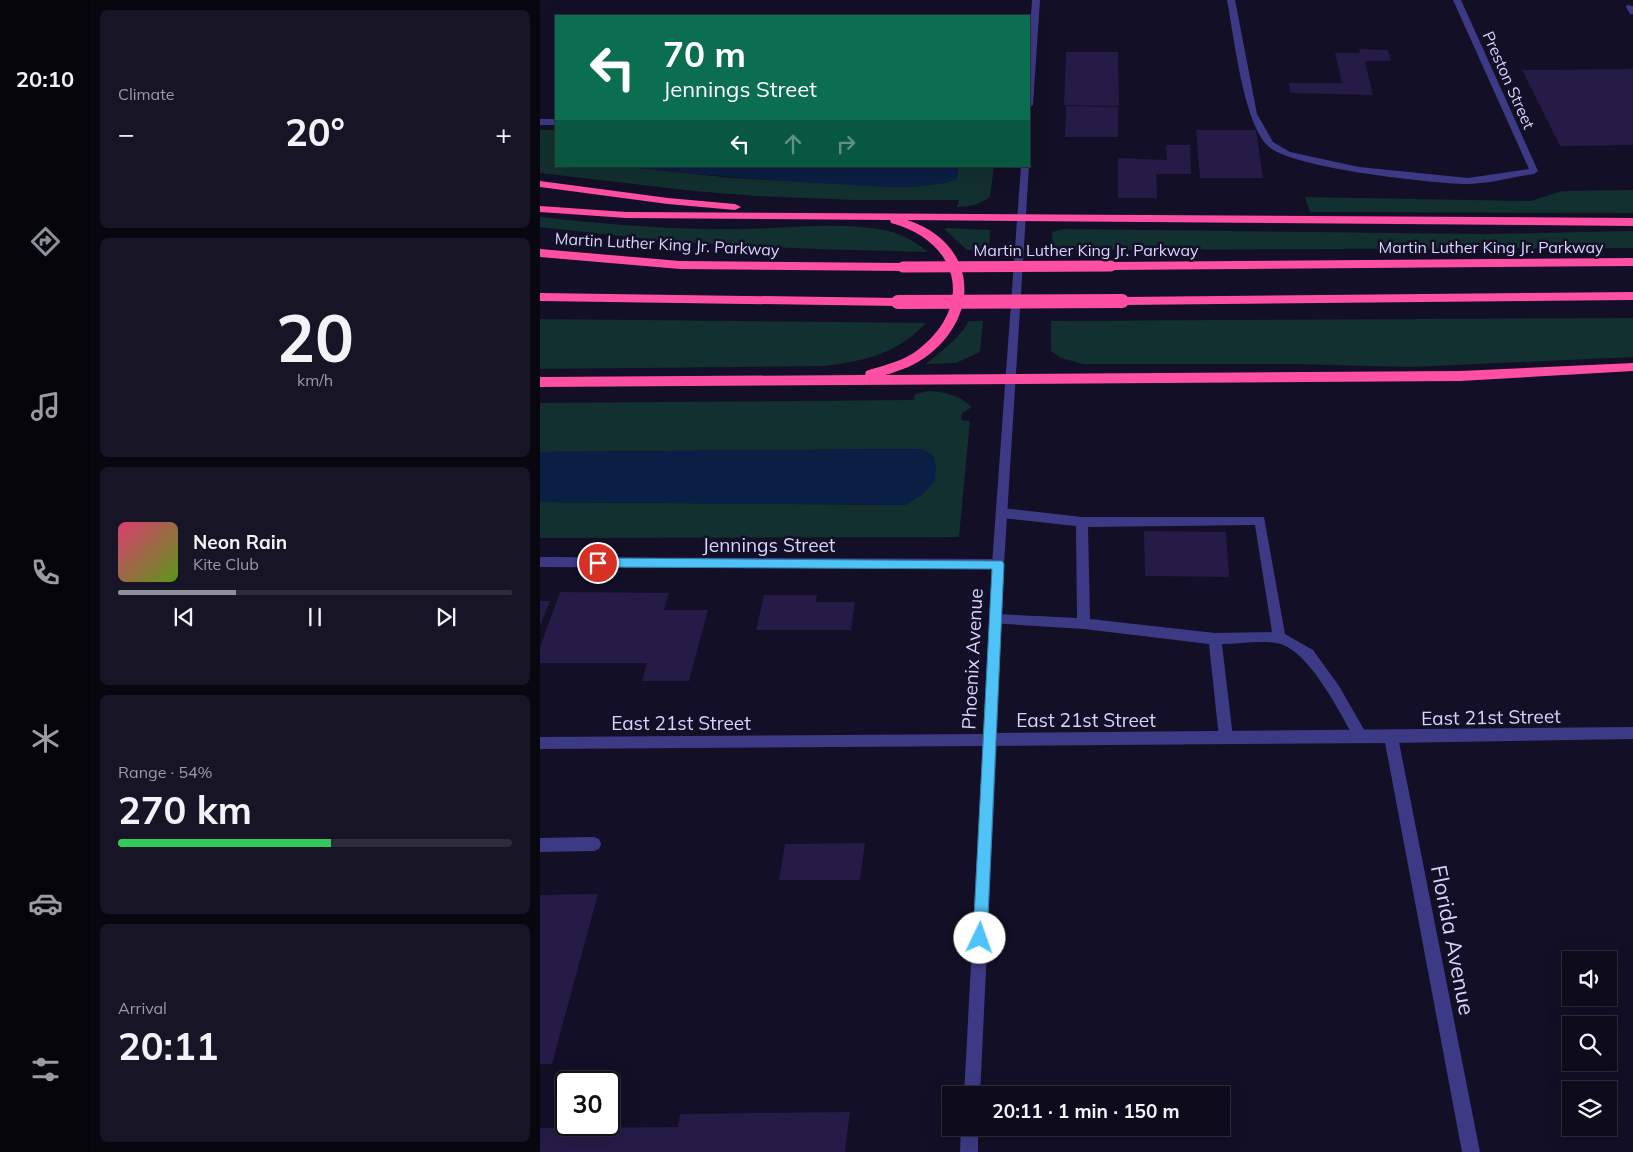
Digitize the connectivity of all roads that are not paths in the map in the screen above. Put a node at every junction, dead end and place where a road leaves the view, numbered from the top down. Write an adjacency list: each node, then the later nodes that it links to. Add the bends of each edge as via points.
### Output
1 (1036, 0): 4 (street)
2 (1231, 0): 3 (street, Preston Street, via 1253,114 1270,144 1287,154 1359,170 1468,181 1534,171)
3 (1457, 0)
4 (1030, 90)
5 (540, 122): 6 (street)
6 (555, 122)
7 (1025, 167): 11 (street, Phoenix Avenue)
8 (540, 184): 10 (highway, via 668,201)
9 (540, 209): 10 (highway, via 626,215)
10 (862, 217): 11 (highway); 19 (highway, via 901,222 945,246 955,264 960,286 954,312 944,330 924,352 905,363 882,372)
11 (1021, 217): 12 (highway); 18 (street, Phoenix Avenue)
12 (1633, 222)
13 (540, 253): 14 (highway, Martin Luther King Jr. Parkway, bridge, via 680,265 779,268)
14 (1633, 262)
15 (1633, 296): 16 (highway, bridge, via 898,302)
16 (540, 298)
17 (1633, 367): 18 (highway, via 1460,376)
18 (1012, 379): 19 (highway); 21 (street, Phoenix Avenue)
19 (812, 380): 20 (highway)
20 (540, 382)
21 (1002, 513): 22 (street); 24 (street, Phoenix Avenue)
22 (1082, 522): 26 (street); 27 (street, via 1260,520)
23 (540, 562): 24 (street, Jennings Street)
24 (998, 564): 25 (street, Phoenix Avenue)
25 (996, 620): 26 (street); 33 (street, Phoenix Avenue)
26 (1084, 624): 28 (street)
27 (1279, 637): 28 (street); 30 (street, via 1308,654 1334,690)
28 (1215, 639): 32 (street)
29 (1633, 733): 31 (street, East 21st Street)
30 (1361, 737): 31 (street, East 21st Street); 32 (street, East 21st Street)
31 (1391, 737): 40 (street, Florida Avenue)
32 (1226, 738): 33 (street, East 21st Street)
33 (990, 740): 34 (street, East 21st Street); 37 (street, Phoenix Avenue)
34 (540, 743)
35 (594, 844): 36 (street)
36 (540, 845)
37 (972, 1086)
38 (970, 1136): 39 (street)
39 (969, 1152)
40 (1471, 1152)

